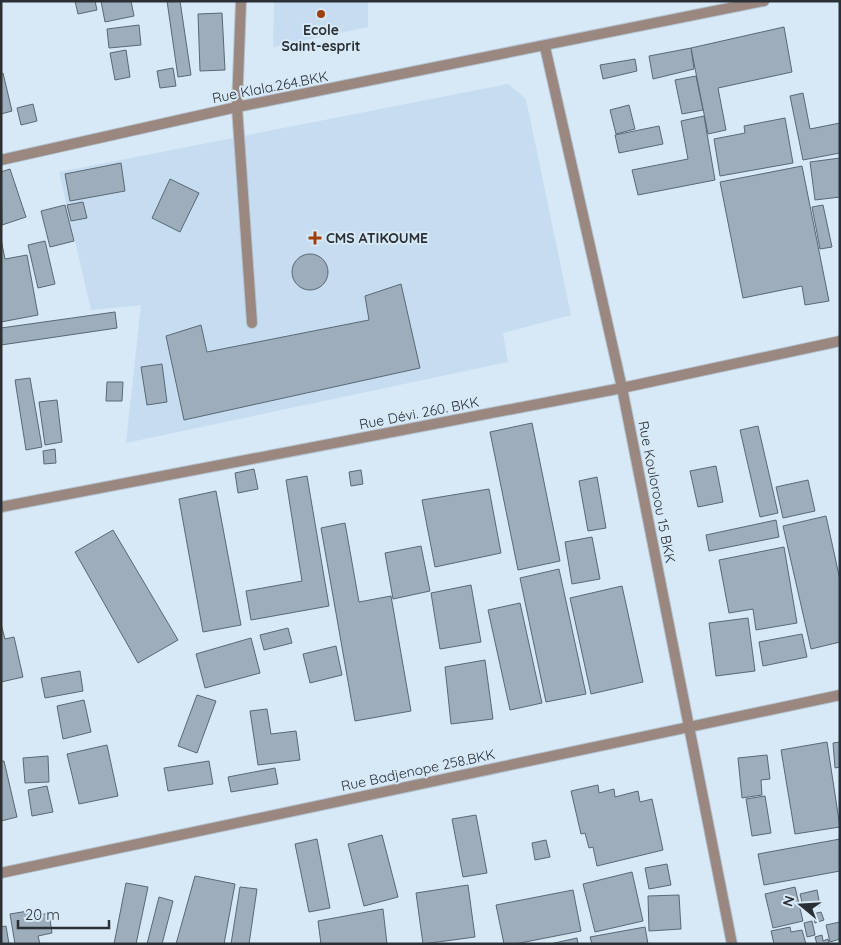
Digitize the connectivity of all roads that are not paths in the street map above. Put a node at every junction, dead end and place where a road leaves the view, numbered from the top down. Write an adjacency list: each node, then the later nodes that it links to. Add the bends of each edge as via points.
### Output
1 (241, 1): 4 (street)
2 (764, 1): 3 (street, Rue Klala.264.BKK)
3 (545, 47): 4 (street, Rue Klala.264.BKK); 8 (street, Rue Kouloroou 15 BKK)
4 (237, 107): 5 (street, Rue Klala.264.BKK); 6 (street)
5 (1, 160)
6 (252, 323)
7 (840, 340): 8 (street, Rue Dévi. 260. BKK)
8 (622, 388): 9 (street, Rue Dévi. 260. BKK); 11 (street, Rue Kouloroou 15 BKK)
9 (1, 507)
10 (840, 695): 11 (street, Rue Badjenope 258.BKK)
11 (688, 727): 12 (street, Rue Badjenope 258.BKK); 13 (street, Rue Kouloroou 15 BKK)
12 (1, 873)
13 (732, 944)

